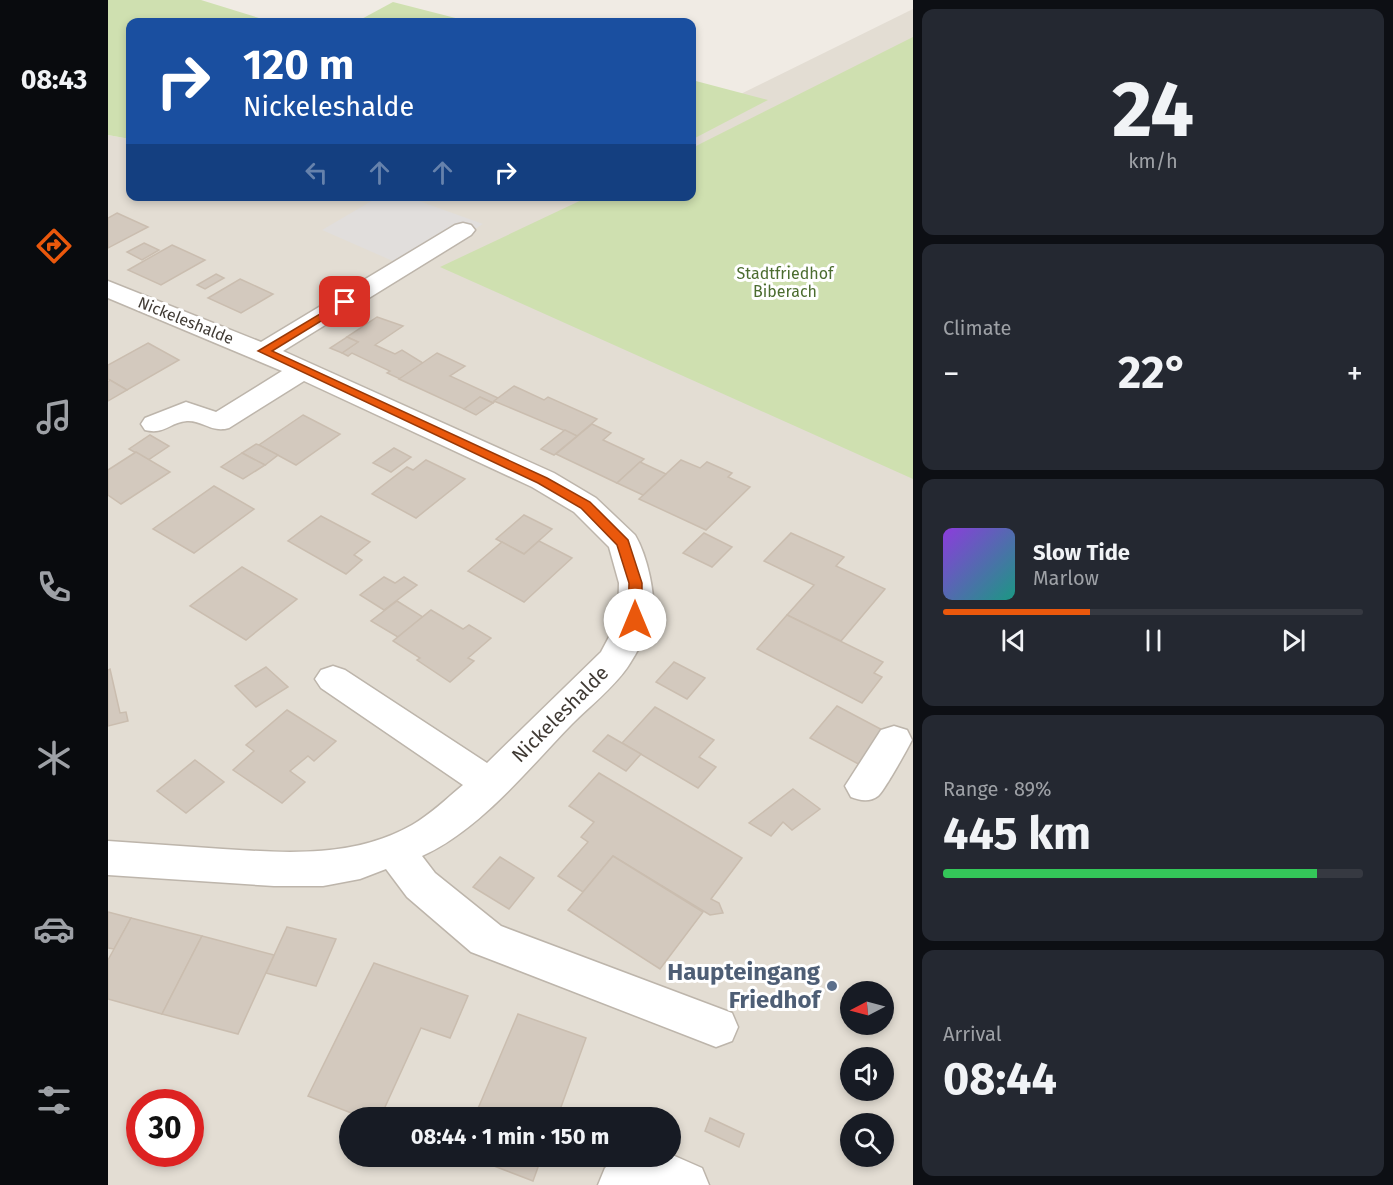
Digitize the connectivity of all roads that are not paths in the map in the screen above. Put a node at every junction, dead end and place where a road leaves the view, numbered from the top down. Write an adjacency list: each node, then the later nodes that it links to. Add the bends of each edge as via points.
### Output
1 (463, 230): 3 (street)
2 (108, 289): 3 (street, Nickeleshalde)
3 (263, 351): 4 (street, Nickeleshalde)
4 (303, 370): 5 (street, via 219,422 186,411); 8 (street, Nickeleshalde, via 543,480 585,505 624,543 635,583 635,620 615,660)
5 (155, 424)
6 (333, 679): 8 (street)
7 (894, 740): 9 (street)
8 (490, 784): 10 (street, Nickeleshalde, via 448,821)
9 (864, 786)
10 (394, 850): 11 (street, Nickeleshalde, via 323,869); 12 (street, via 421,885 486,939)
11 (108, 858)
12 (716, 1027)
13 (622, 1185): 14 (street, via 638,1171)
14 (685, 1185)

